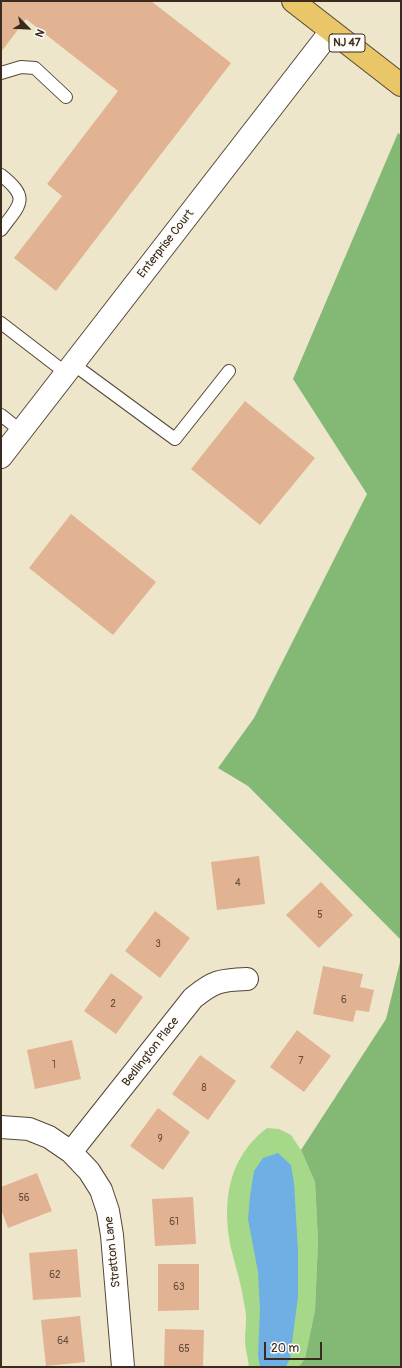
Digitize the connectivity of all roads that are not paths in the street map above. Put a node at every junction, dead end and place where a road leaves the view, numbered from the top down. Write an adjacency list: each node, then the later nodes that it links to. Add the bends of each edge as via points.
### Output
1 (293, 1): 2 (main road, NJ 47)
2 (331, 31): 4 (main road, NJ 47); 9 (street, Enterprise Court)
3 (1, 73): 5 (lane, via 20,67 35,68)
4 (401, 85)
5 (66, 97)
6 (1, 175): 7 (lane, via 20,193 20,205)
7 (1, 230)
8 (1, 323): 9 (lane)
9 (70, 368): 10 (lane, via 175,439); 12 (street, Enterprise Court)
10 (228, 371)
11 (1, 415): 12 (lane)
12 (21, 431): 13 (street, Enterprise Court)
13 (1, 457)
14 (247, 980): 16 (street, Bedlington Place, via 226,980 208,986 193,998)
15 (1, 1127): 16 (street, Stratton Lane, via 29,1129 49,1137)
16 (71, 1152): 17 (street, Stratton Lane, via 89,1171 101,1190 108,1211)
17 (123, 1367)

